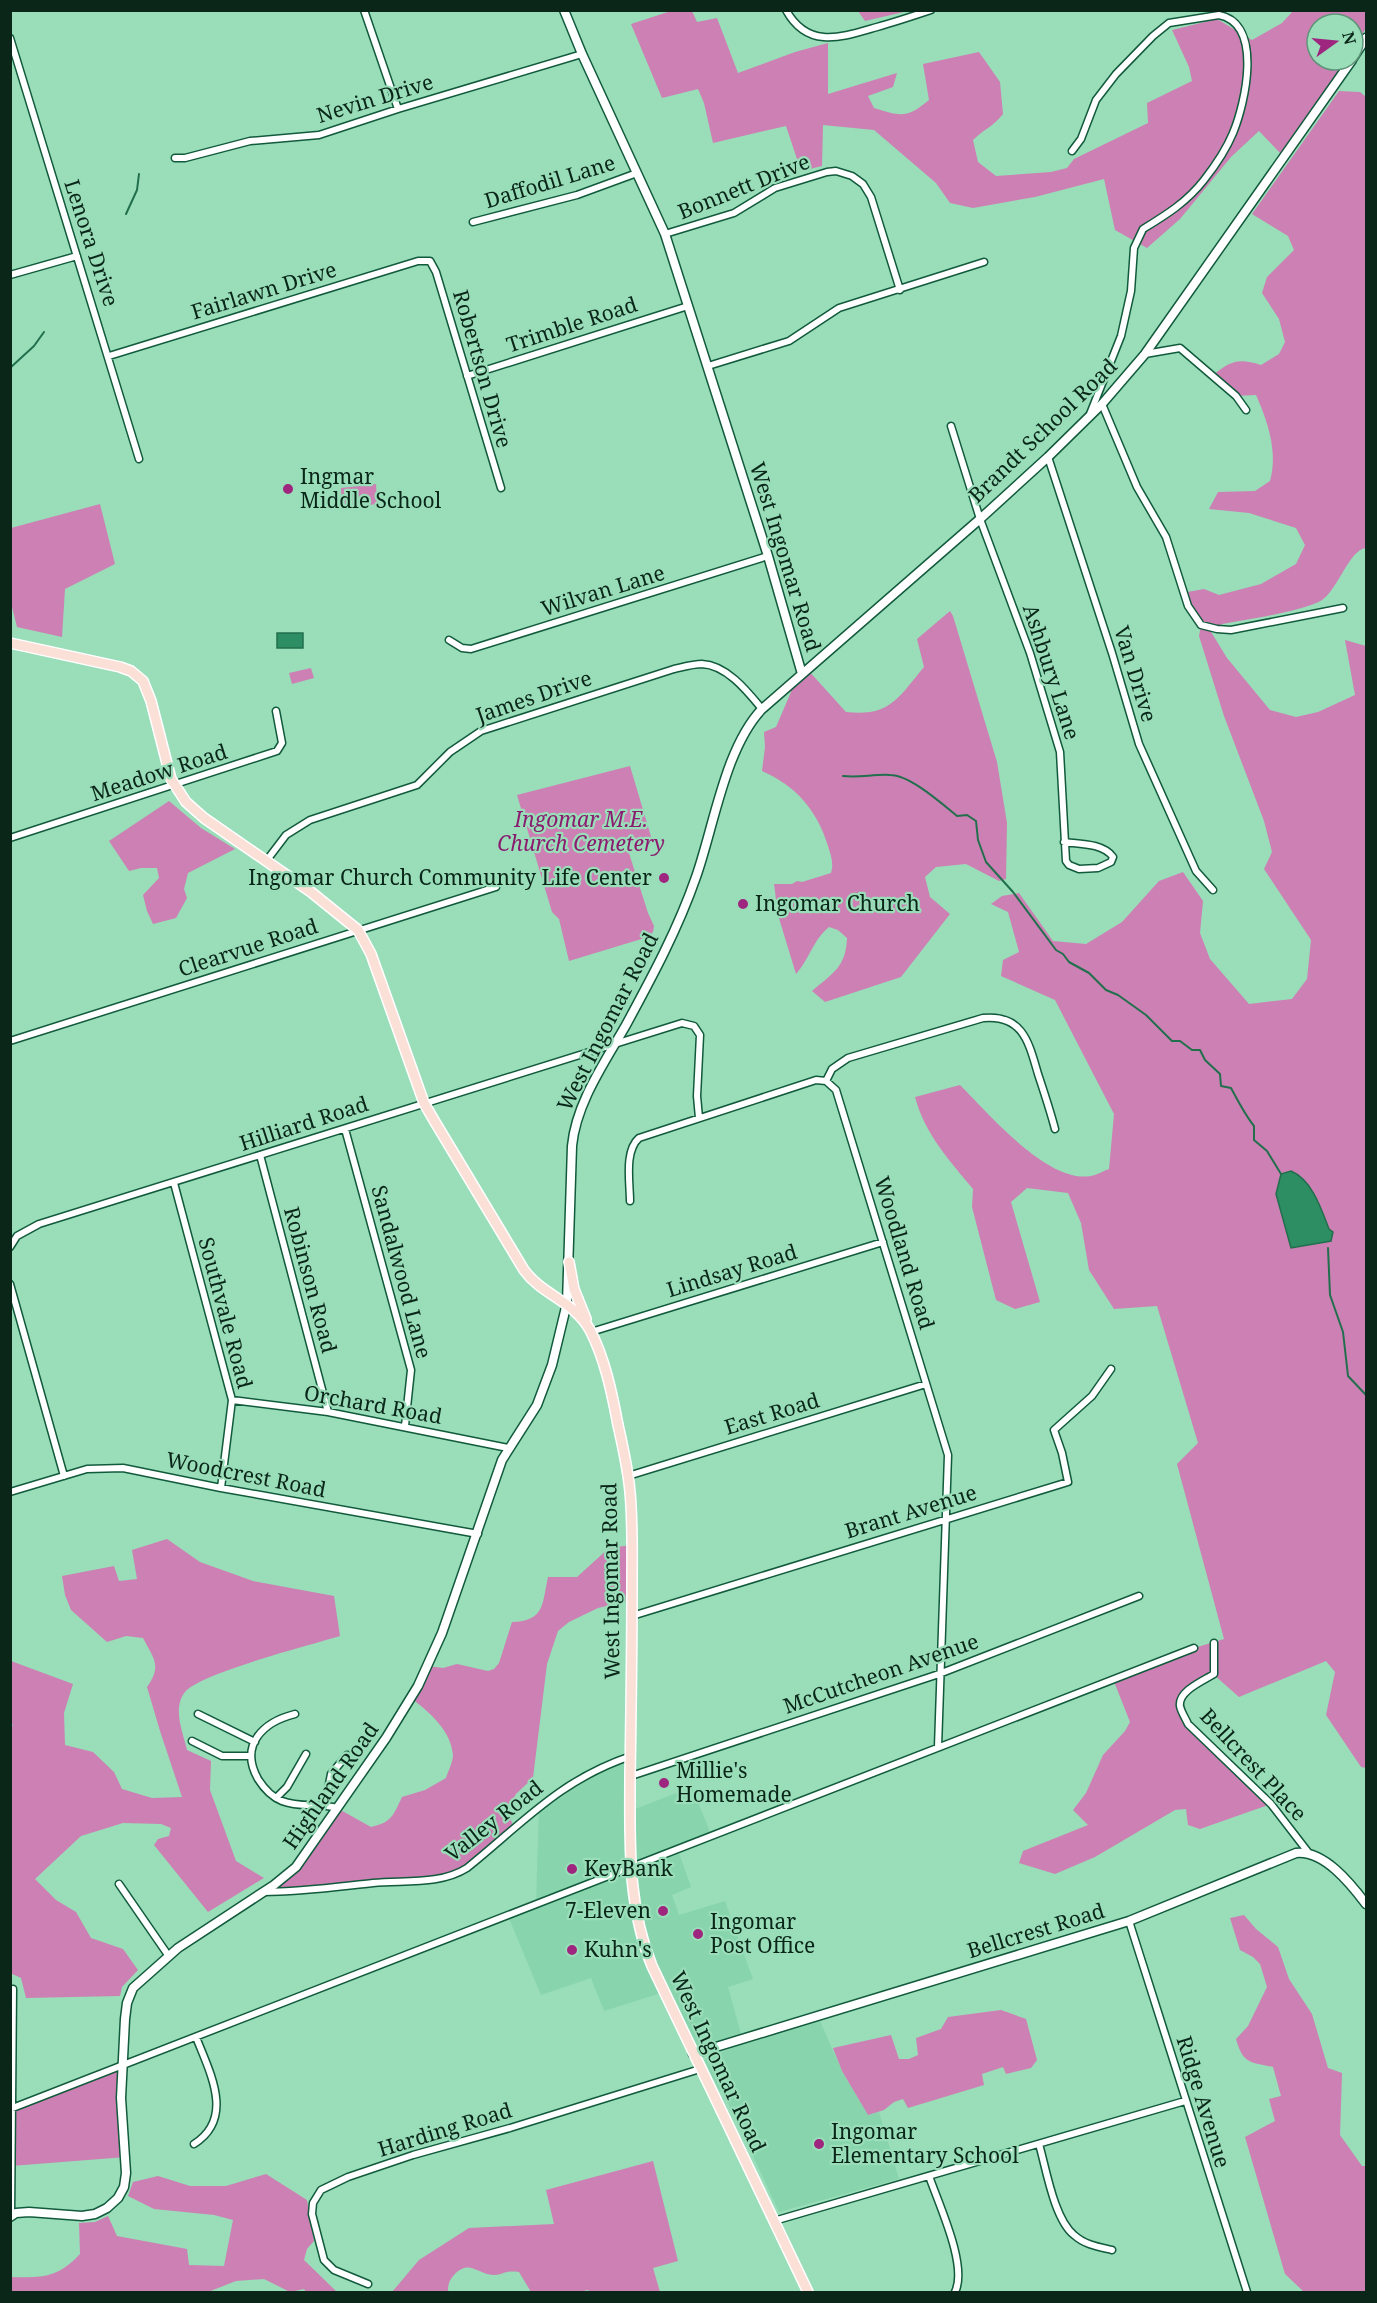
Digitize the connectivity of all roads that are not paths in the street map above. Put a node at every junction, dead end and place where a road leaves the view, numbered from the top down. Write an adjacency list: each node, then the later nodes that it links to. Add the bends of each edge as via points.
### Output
1 (364, 10): 8 (street)
2 (564, 10): 6 (street, West Ingomar Road)
3 (786, 10): 4 (street, via 804,31 829,38)
4 (931, 10)
5 (10, 38): 14 (street, Lenora Drive)
6 (582, 54): 8 (street, Nevin Drive); 11 (street, West Ingomar Road)
7 (1343, 72): 20 (street, Brandt School Road)
8 (398, 109): 10 (street, Nevin Drive, via 319,135 250,141)
9 (1072, 151): 26 (street, via 1107,85 1169,23 1226,16 1245,38 1245,88 1239,119 1232,136 1192,194 1140,233 1134,248 1131,291 1121,336)
10 (175, 158)
11 (637, 173): 12 (street, Daffodil Lane, via 577,195); 13 (street, West Ingomar Road)
12 (473, 222)
13 (665, 234): 18 (street, Bonnett Drive, via 734,213 786,184 827,172 844,173 863,184 871,197); 19 (street, West Ingomar Road)
14 (77, 256): 17 (street); 21 (street, Lenora Drive)
15 (430, 261): 21 (street, Fairlawn Drive, via 418,261); 23 (street, Robertson Drive)
16 (984, 262): 18 (street)
17 (10, 275)
18 (900, 290): 22 (street, via 839,308 789,341)
19 (688, 306): 22 (street, West Ingomar Road); 23 (street, Trimble Road)
20 (1145, 354): 24 (street, Brandt School Road); 25 (street, via 1180,348 1236,396)
21 (109, 356): 29 (street, Lenora Drive)
22 (708, 366): 32 (street, West Ingomar Road)
23 (467, 376): 30 (street, Robertson Drive)
24 (1102, 404): 26 (street, Brandt School Road); 33 (street, via 1137,487 1166,537 1188,606 1201,625 1231,630)
25 (1246, 410)
26 (1089, 417): 28 (street, Brandt School Road)
27 (951, 426): 31 (street, Ashbury Lane)
28 (1048, 458): 31 (street, Brandt School Road); 44 (street, Van Drive, via 1139,744 1196,871)
29 (139, 459)
30 (501, 488)
31 (980, 519): 36 (street, Brandt School Road); 41 (street, Ashbury Lane, via 1030,653 1059,746)
32 (768, 556): 34 (street, Wilvan Lane, via 471,649); 36 (street, West Ingomar Road)
33 (1343, 609)
34 (449, 640)
35 (10, 643): 39 (main road, via 120,667 143,681)
36 (802, 674): 37 (street, West Ingomar Road)
37 (762, 709): 42 (street, James Drive, via 732,677 717,668 702,664 674,669 481,731 450,752 417,785 310,820 286,835); 47 (street, West Ingomar Road, via 736,748 678,923)
38 (276, 711): 39 (street, Meadow Road, via 282,744 277,752)
39 (174, 786): 40 (street, Meadow Road); 42 (main road, via 195,810)
40 (10, 838)
41 (1064, 842): 41 (street, Ashbury Lane, via 1066,861 1072,867 1098,868 1113,857 1100,847)
42 (267, 860): 45 (main road)
43 (496, 886): 45 (street, Clearvue Road)
44 (1213, 890)
45 (358, 930): 46 (street, Clearvue Road); 49 (main road, via 371,954)
46 (10, 1041)
47 (616, 1043): 49 (street, Hilliard Road); 50 (street, via 682,1023 694,1026 700,1035); 58 (street, West Ingomar Road, via 583,1106 573,1136)
48 (826, 1081): 50 (street, via 816,1080); 52 (street, via 832,1069 848,1059 983,1018 999,1018 1015,1025 1027,1038); 56 (street, Woodland Road, via 836,1090)
49 (424, 1103): 51 (street, Hilliard Road); 60 (main road, via 524,1269 540,1287)
50 (699, 1118): 55 (street, via 634,1143 630,1155)
51 (345, 1129): 53 (street, Hilliard Road); 67 (street, Sandalwood Lane, via 411,1370)
52 (1055, 1129)
53 (260, 1155): 54 (street, Hilliard Road); 66 (street, Robinson Road)
54 (174, 1183): 57 (street, Hilliard Road, via 39,1224); 65 (street, Southvale Road)
55 (630, 1201)
56 (883, 1242): 62 (street, Lindsay Road); 64 (street, Woodland Road)
57 (11, 1243)
58 (569, 1262): 60 (street, West Ingomar Road); 62 (main road, via 574,1289)
59 (10, 1284): 61 (street)
60 (567, 1303): 62 (main road, West Ingomar Road); 68 (street, Highland Road, via 545,1387)
61 (13, 1309): 69 (street)
62 (591, 1332): 70 (main road, West Ingomar Road, via 610,1385)
63 (1111, 1369): 73 (street, Brant Avenue, via 1092,1396 1053,1430 1068,1482)
64 (926, 1384): 70 (street, East Road); 73 (street, Woodland Road, via 948,1455)
65 (232, 1400): 66 (street, Orchard Road); 71 (street, Southvale Road)
66 (328, 1412): 67 (street, Orchard Road)
67 (405, 1426): 68 (street, Orchard Road)
68 (508, 1448): 74 (street, Highland Road)
69 (64, 1476): 71 (street, Woodcrest Road, via 100,1468 123,1468); 72 (street, Woodcrest Road)
70 (628, 1476): 76 (main road, West Ingomar Road)
71 (221, 1488): 74 (street, Woodcrest Road)
72 (10, 1492)
73 (945, 1519): 76 (street, Brant Avenue); 79 (street, Woodland Road)
74 (478, 1534): 92 (street, Highland Road, via 418,1686)
75 (1139, 1596): 79 (street, McCutcheon Avenue)
76 (632, 1616): 88 (main road, West Ingomar Road)
77 (1214, 1643): 93 (street, Bellcrest Place, via 1214,1674 1188,1691 1180,1707 1188,1724 1265,1798)
78 (1194, 1648): 84 (street)
79 (939, 1674): 84 (street, Woodland Road); 89 (street, McCutcheon Avenue)
80 (198, 1714): 83 (street)
81 (295, 1714): 83 (street, via 272,1723)
82 (192, 1742): 87 (street, via 222,1756)
83 (255, 1742): 87 (street)
84 (938, 1748): 94 (street)
85 (306, 1754): 90 (street)
86 (347, 1755): 91 (street, via 332,1774)
87 (251, 1756): 90 (street, via 260,1782)
88 (631, 1756): 89 (main road, West Ingomar Road); 96 (street, Valley Road, via 600,1767 563,1788 467,1868 448,1877)
89 (630, 1776): 94 (main road, West Ingomar Road)
90 (276, 1798): 91 (street, via 296,1804)
91 (325, 1805): 92 (street)
92 (337, 1808): 96 (street, Highland Road, via 296,1867)
93 (1308, 1852): 97 (street, via 1341,1876); 98 (street, Bellcrest Road, via 1288,1855)
94 (630, 1869): 101 (street); 102 (main road, West Ingomar Road, via 643,1940)
95 (119, 1884): 99 (street)
96 (263, 1892): 99 (street, Highland Road)
97 (1366, 1904)
98 (1129, 1921): 102 (street, Bellcrest Road); 105 (street, Ridge Avenue)
99 (168, 1955): 103 (street, Highland Road, via 130,1995)
100 (13, 1989): 106 (street)
101 (196, 2037): 103 (street); 107 (street, via 216,2094 217,2116 206,2137)
102 (693, 2054): 104 (main road, West Ingomar Road)
103 (123, 2065): 106 (street); 110 (street, Highland Road, via 126,2173 118,2198 94,2214 29,2212)
104 (700, 2069): 111 (main road, West Ingomar Road); 113 (street, Harding Road, via 413,2155 321,2190 312,2214 324,2260 334,2270)
105 (1185, 2101): 108 (street); 116 (street, Ridge Avenue)
106 (11, 2109): 110 (street)
107 (194, 2144)
108 (1039, 2144): 109 (street); 112 (street, via 1058,2209 1069,2231 1086,2243)
109 (929, 2176): 111 (street); 115 (street, via 958,2259 960,2276)
110 (11, 2216)
111 (774, 2221): 114 (main road, West Ingomar Road)
112 (1113, 2250)
113 (368, 2284)
114 (808, 2292)
115 (955, 2292)
116 (1247, 2292)

